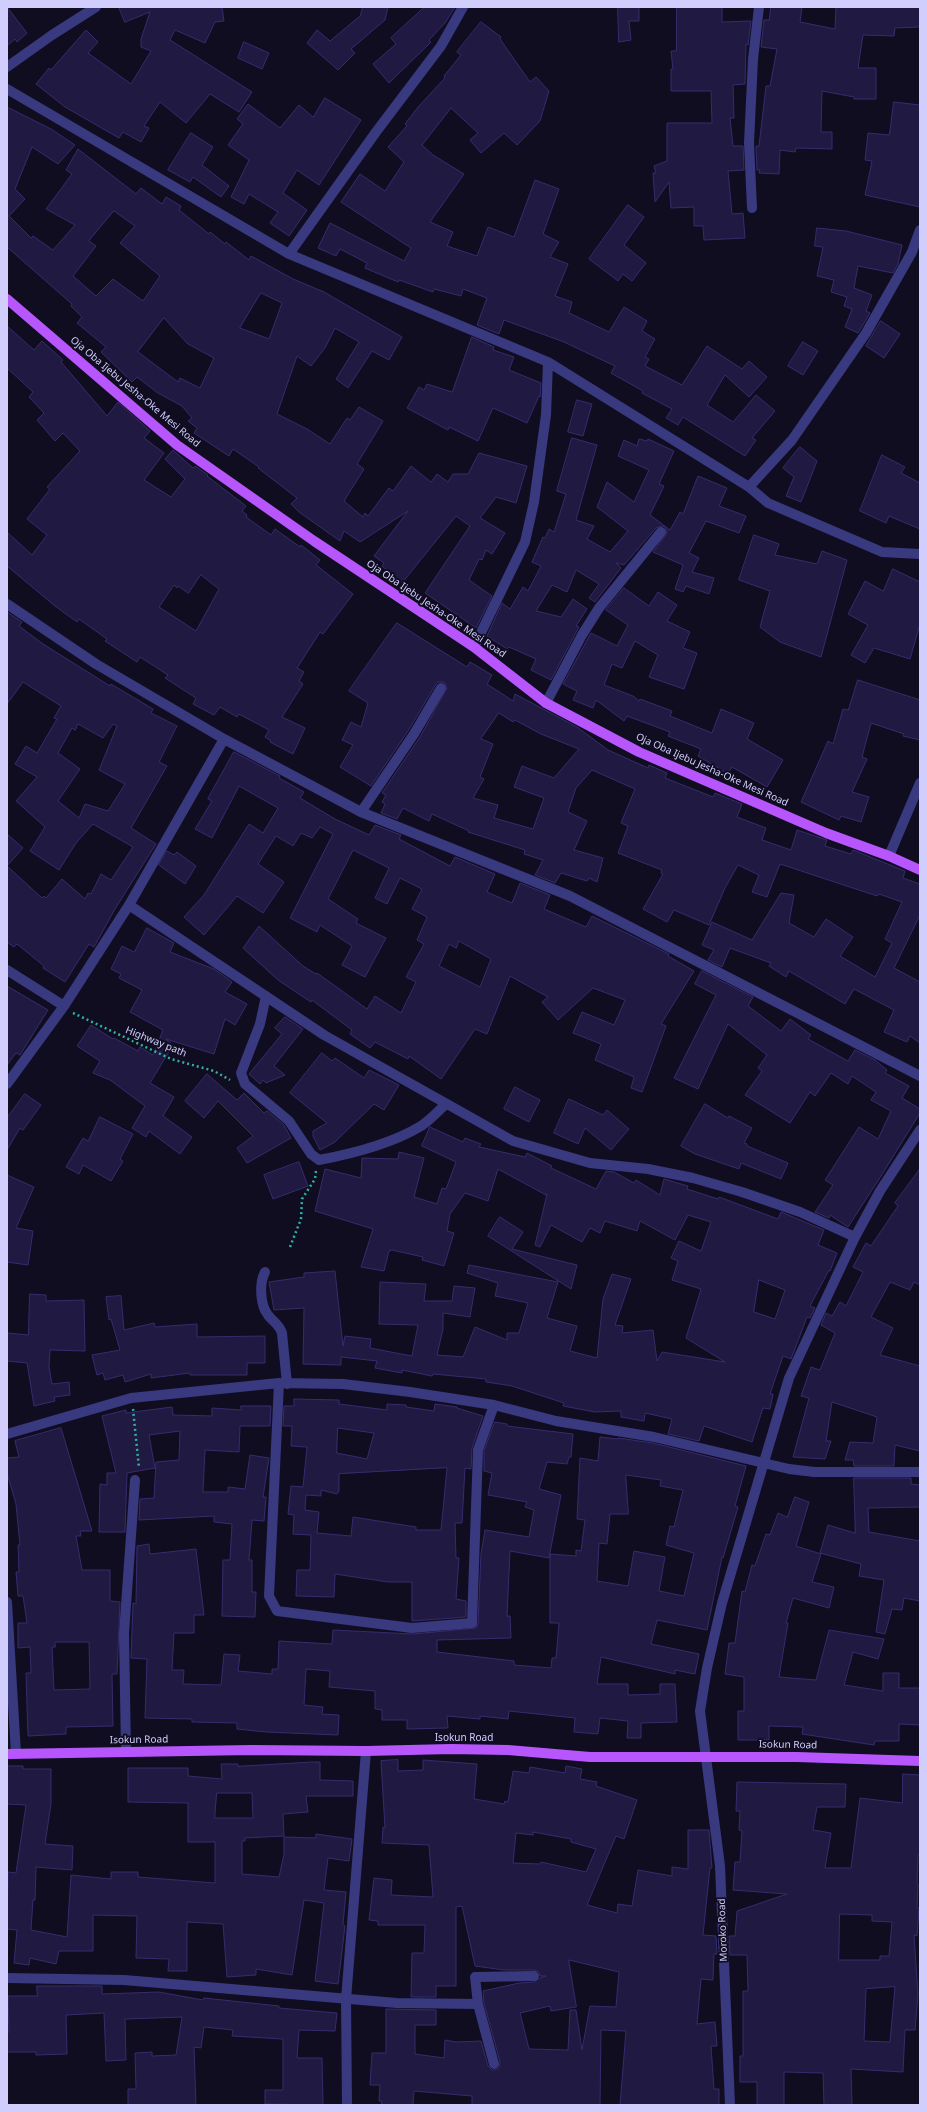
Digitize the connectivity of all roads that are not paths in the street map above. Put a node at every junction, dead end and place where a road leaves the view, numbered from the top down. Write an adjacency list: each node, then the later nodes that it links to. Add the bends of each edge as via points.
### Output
1 (96, 7): 4 (street)
2 (463, 7): 8 (street, via 441,46)
3 (759, 7): 6 (street, via 749,144)
4 (7, 67)
5 (7, 89): 8 (street)
6 (752, 208)
7 (920, 230): 11 (street, via 912,252 866,334 792,440)
8 (289, 254): 10 (street)
9 (7, 299): 15 (main road, Oja Oba Ijebu Jesha-Oke Mesi Road, via 177,445 314,541)
10 (548, 362): 11 (street); 15 (street, via 546,416 534,502 524,542)
11 (749, 487): 13 (street, via 768,503 882,552)
12 (661, 532): 17 (street, via 599,608)
13 (920, 554)
14 (7, 604): 18 (street, via 96,664)
15 (474, 647): 17 (main road, Oja Oba Ijebu Jesha-Oke Mesi Road)
16 (441, 688): 20 (street, via 414,734)
17 (546, 703): 21 (main road, Oja Oba Ijebu Jesha-Oke Mesi Road, via 639,752 826,833)
18 (224, 739): 20 (street); 23 (street)
19 (920, 783): 21 (street)
20 (361, 812): 27 (street, via 570,896)
21 (889, 856): 22 (main road, Oja Oba Ijebu Jesha-Oke Mesi Road)
22 (920, 870)
23 (129, 905): 25 (street); 26 (street)
24 (7, 970): 26 (street)
25 (266, 996): 29 (street, via 324,1035); 29 (street, via 260,1024 241,1073 245,1084 289,1121 310,1154 319,1160 342,1156 394,1138 421,1126)
26 (64, 1006): 28 (street)
27 (920, 1076)
28 (7, 1084)
29 (446, 1104): 31 (street, via 513,1141 590,1163 648,1169 707,1182 800,1212)
30 (920, 1130): 31 (street, Moroko Road, via 880,1190)
31 (855, 1237): 36 (street, Moroko Road, via 789,1378)
32 (265, 1272): 33 (street, via 260,1279 264,1306 268,1316 279,1326 282,1333)
33 (283, 1383): 34 (street, via 343,1384); 34 (street, via 269,1596 272,1605 277,1611 412,1628 472,1623 478,1450); 35 (street, via 131,1398)
34 (494, 1405): 36 (street, via 556,1421 654,1437)
35 (7, 1434)
36 (763, 1463): 37 (street, via 814,1472); 43 (street, Moroko Road, via 722,1603 707,1668 700,1711)
37 (920, 1472)
38 (135, 1480): 41 (street, via 124,1633)
39 (7, 1602): 42 (street)
40 (366, 1751): 41 (main road, Isokun Road); 43 (main road, Isokun Road, via 458,1749 508,1750 590,1757); 47 (street)
41 (126, 1752): 42 (main road, Isokun Road)
42 (12, 1754)
43 (707, 1757): 44 (main road, Isokun Road); 51 (street, Moroko Road, via 720,1866)
44 (920, 1761)
45 (534, 1976): 48 (street, via 475,1977)
46 (7, 1978): 47 (street, via 124,1980)
47 (346, 1999): 48 (street, via 397,2003); 50 (street)
48 (478, 2004): 49 (street)
49 (494, 2064)
50 (346, 2105)
51 (730, 2105)

